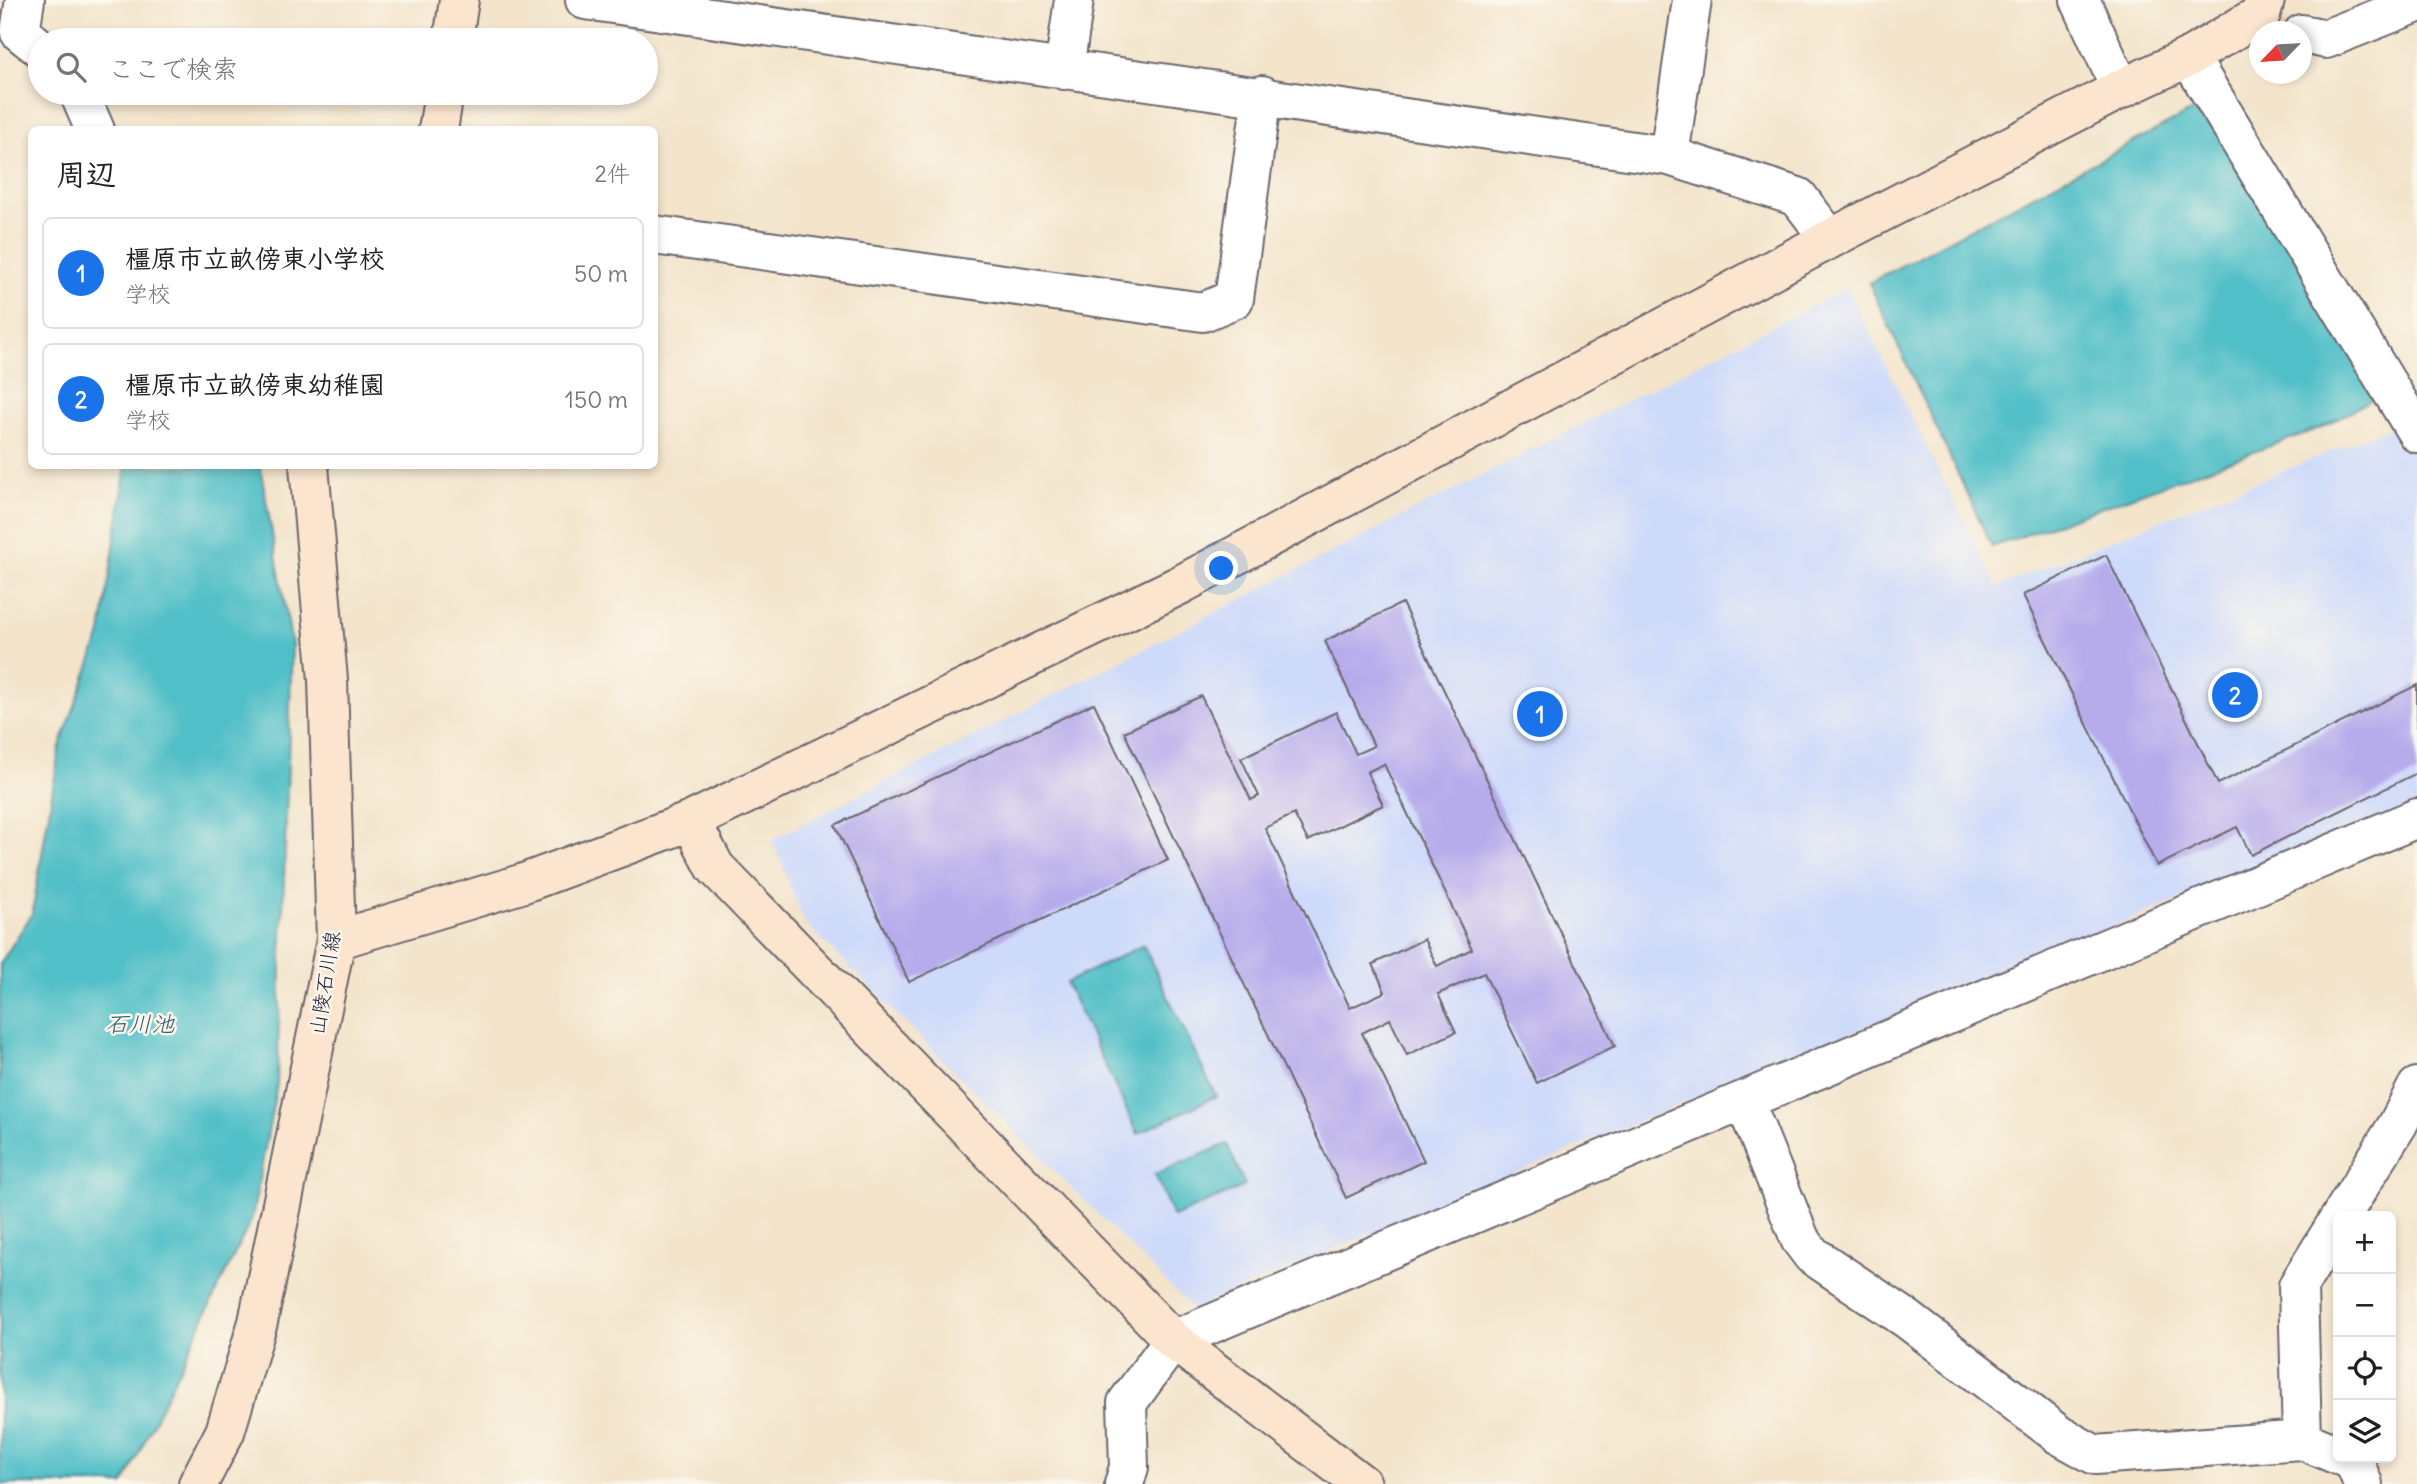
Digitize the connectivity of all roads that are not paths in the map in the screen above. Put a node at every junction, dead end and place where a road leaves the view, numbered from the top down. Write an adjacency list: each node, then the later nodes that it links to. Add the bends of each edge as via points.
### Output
1 (25, 0): 11 (street, via 20,32)
2 (459, 0): 9 (street)
3 (585, 0): 13 (street)
4 (1074, 0): 13 (street)
5 (1692, 0): 20 (street)
6 (2080, 0): 14 (street)
7 (2417, 3): 10 (street, via 2326,39)
8 (2272, 15): 12 (street)
9 (455, 28)
10 (2312, 36)
11 (28, 38)
12 (2189, 57): 14 (street); 23 (street)
13 (1064, 71): 15 (street)
14 (2121, 89): 22 (street)
15 (1262, 96): 20 (street); 21 (street, via 1234,299 1203,312)
16 (84, 105): 18 (street)
17 (442, 105): 19 (street)
18 (92, 126)
19 (439, 126)
20 (1669, 156): 22 (street, via 1798,197)
21 (658, 236)
22 (1830, 239): 26 (street, via 1180,585)
23 (2417, 433)
24 (309, 469): 27 (street, 山陵石川線, via 328,680)
25 (2417, 818): 29 (street)
26 (691, 821): 27 (street, via 524,883); 32 (street, via 715,867)
27 (336, 940): 36 (street, 山陵石川線, via 258,1322 225,1432)
28 (2417, 1087): 30 (street)
29 (1745, 1102): 32 (street); 33 (street, via 1800,1239 1812,1255 1907,1319 2059,1435 2095,1455)
30 (2344, 1211)
31 (2333, 1229): 33 (street, via 2298,1286)
32 (1173, 1340): 37 (street, via 1127,1404 1129,1467); 38 (street)
33 (2302, 1440): 34 (street)
34 (2333, 1453)
35 (2355, 1463): 39 (street)
36 (198, 1484)
37 (1124, 1484)
38 (1362, 1484)
39 (2363, 1484)

